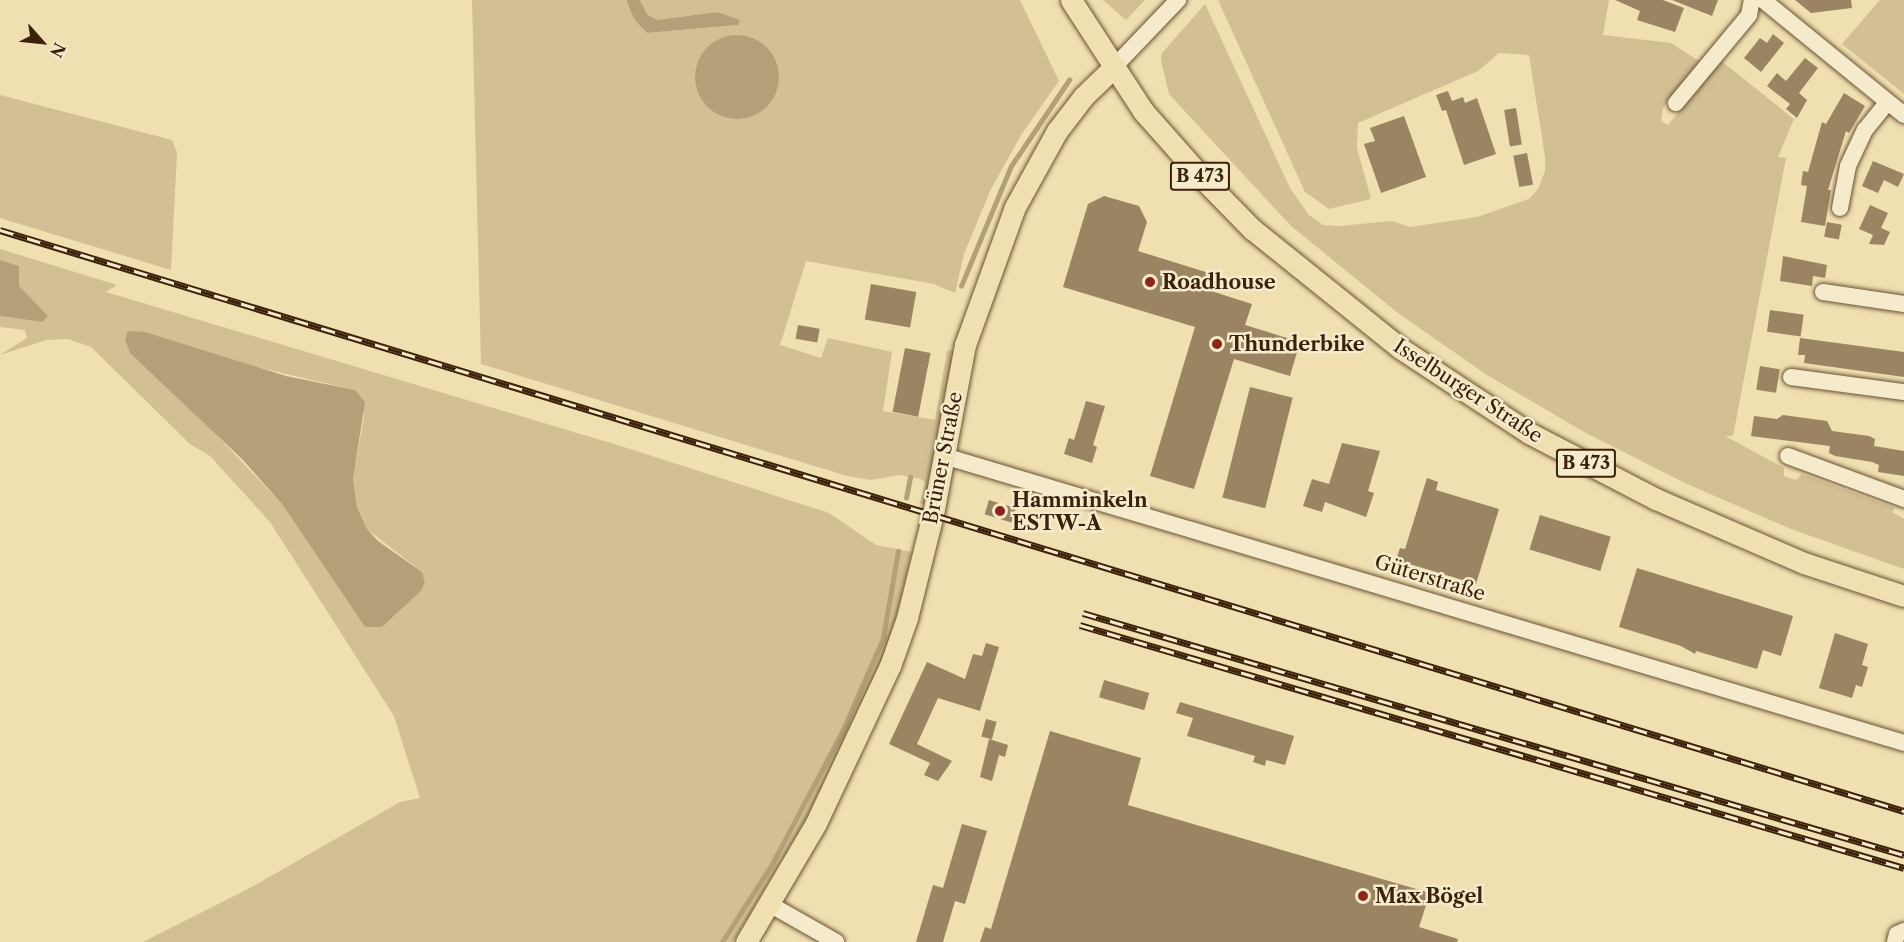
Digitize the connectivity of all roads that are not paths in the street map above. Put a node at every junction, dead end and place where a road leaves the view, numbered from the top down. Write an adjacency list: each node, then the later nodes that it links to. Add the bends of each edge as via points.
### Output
1 (1071, 0): 5 (main road, B 473)
2 (1178, 0): 5 (street, Brüner Straße)
3 (1752, 0): 7 (street, via 1749,15)
4 (1763, 0): 6 (street)
5 (1114, 67): 14 (main road, Brüner Straße, via 1084,96 1058,131 1015,207 965,345); 17 (main road, Isselburger Straße / B 473, via 1143,111 1227,205 1302,271 1400,348 1529,433 1656,499 1804,563)
6 (1888, 102): 8 (street); 9 (street, via 1865,130 1848,166)
7 (1676, 103)
8 (1904, 115)
9 (1840, 208)
10 (1823, 292): 11 (street)
11 (1904, 304)
12 (1791, 377): 13 (street)
13 (1904, 392)
14 (944, 456): 18 (street, Güterstraße); 19 (main road, Brüner Straße, via 907,618 890,666 816,823)
15 (1788, 456): 16 (street)
16 (1904, 499)
17 (1904, 596)
18 (1904, 743)
19 (771, 905): 21 (main road, Brüner Straße); 22 (street)
20 (1904, 931): 23 (street)
21 (746, 942)
22 (836, 942)
23 (1895, 942)

